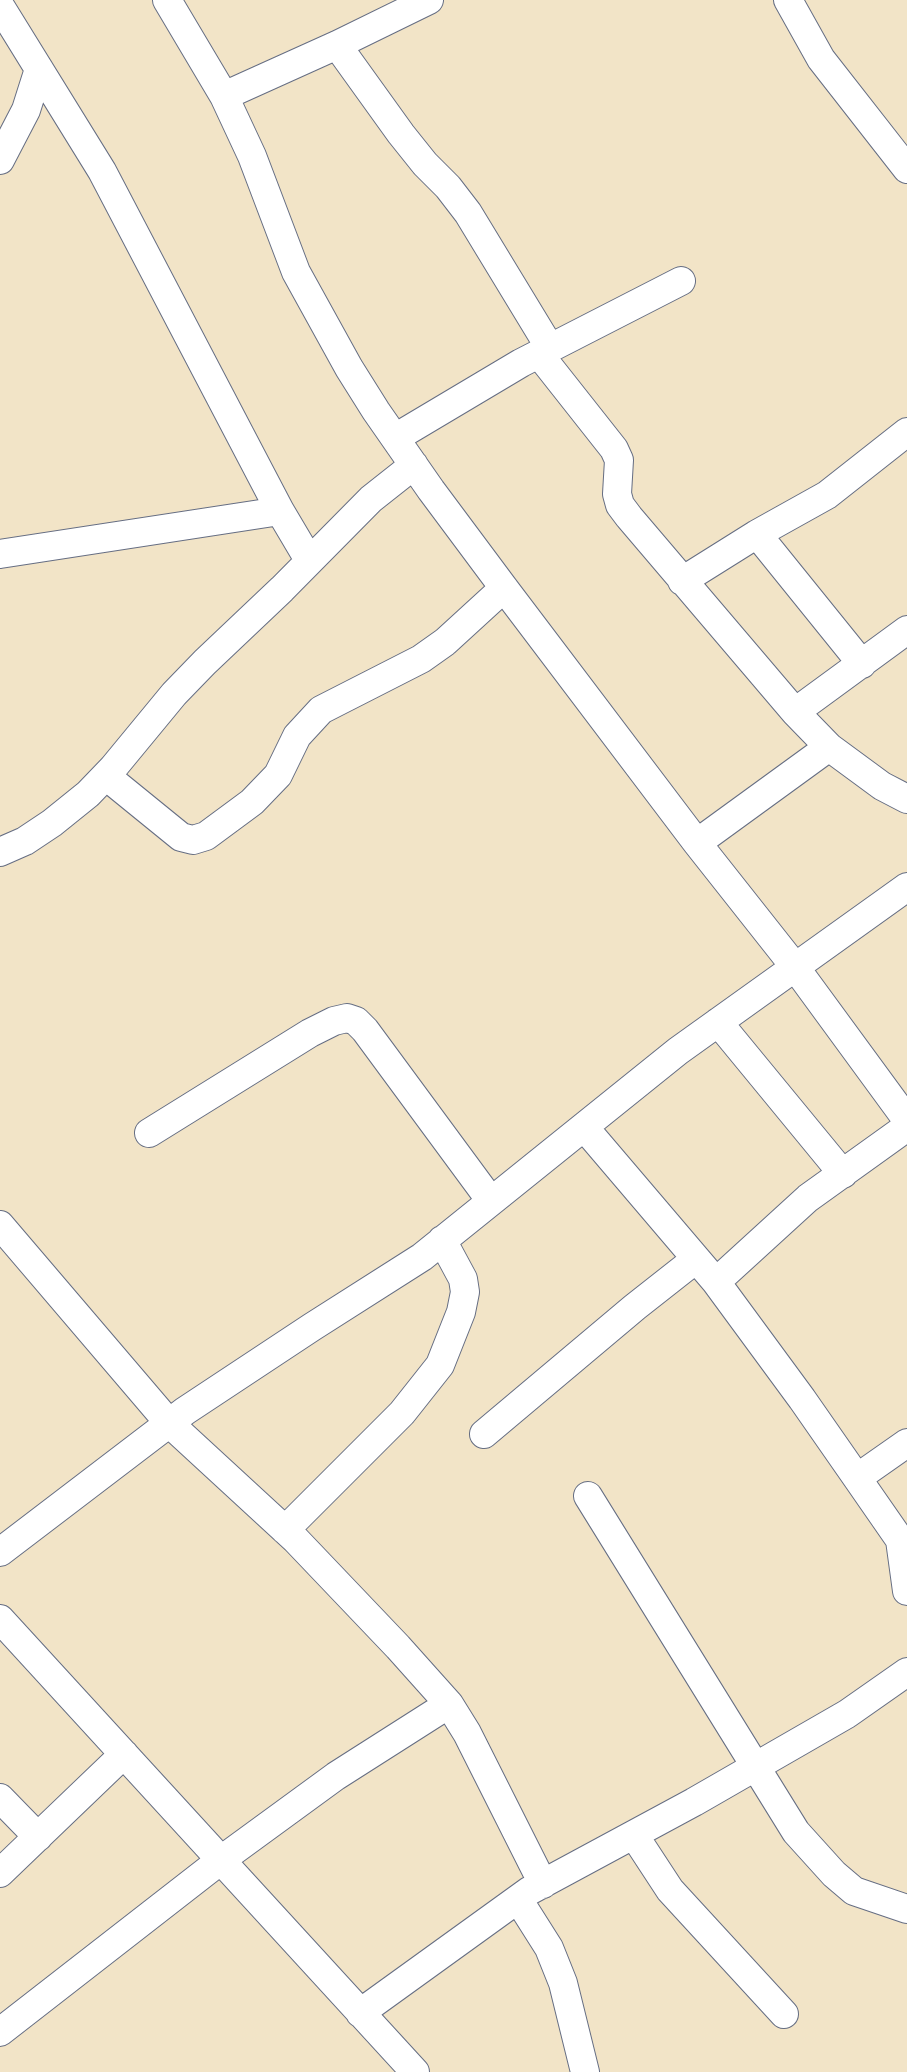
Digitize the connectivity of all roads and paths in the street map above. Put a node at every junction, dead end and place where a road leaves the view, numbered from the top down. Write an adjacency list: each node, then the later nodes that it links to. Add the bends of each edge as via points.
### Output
1 (166, 0): 7 (street)
2 (429, 0): 5 (street)
3 (788, 0): 9 (street, via 821,59)
4 (0, 6): 6 (street)
5 (337, 45): 7 (street); 11 (street, via 401,134 468,213)
6 (39, 70): 8 (street, via 26,110); 15 (street, via 102,171)
7 (224, 96): 13 (street, via 252,156 296,272 349,368)
8 (0, 160)
9 (907, 169)
10 (681, 281): 11 (street)
11 (544, 351): 13 (street); 19 (street, via 614,449 619,460 617,494 620,505)
12 (907, 432): 16 (street, via 827,496)
13 (395, 438): 14 (street)
14 (414, 465): 18 (street, via 371,499); 20 (street)
15 (280, 511): 17 (street); 18 (street)
16 (757, 534): 19 (street); 22 (street)
17 (0, 554)
18 (309, 560): 25 (street, via 174,694)
19 (682, 581): 23 (street)
20 (504, 588): 25 (street, via 445,642 421,659 321,710 297,736 278,775 252,802 206,836 193,840 181,837); 27 (street)
21 (907, 630): 22 (street)
22 (862, 664): 23 (street)
23 (795, 712): 24 (street)
24 (829, 746): 26 (street, via 882,786); 27 (street)
25 (106, 776): 28 (street, via 52,823)
26 (907, 799)
27 (697, 843): 30 (street)
28 (0, 852)
29 (907, 887): 30 (street)
30 (795, 967): 31 (street); 32 (street)
31 (718, 1022): 33 (street); 35 (street)
32 (906, 1118): 35 (street)
33 (584, 1127): 36 (street); 39 (street)
34 (149, 1133): 36 (street, via 310,1033 346,1018 365,1030)
35 (843, 1174): 40 (street, via 808,1198)
36 (491, 1201): 38 (street)
37 (0, 1225): 41 (street)
38 (442, 1240): 41 (street, via 422,1257 312,1326); 46 (street, via 463,1279 465,1292 461,1312 440,1365 402,1413)
39 (696, 1260): 40 (street); 42 (street)
40 (716, 1282): 44 (street)
41 (169, 1423): 46 (street); 47 (street)
42 (484, 1434)
43 (907, 1443): 44 (street)
44 (858, 1478): 48 (street, via 900,1540)
45 (588, 1496): 53 (street)
46 (285, 1530): 51 (street)
47 (0, 1552)
48 (907, 1591)
49 (0, 1619): 52 (street)
50 (907, 1672): 53 (street, via 847,1714)
51 (449, 1704): 57 (street, via 336,1776); 59 (street, via 467,1733)
52 (124, 1754): 56 (street); 57 (street)
53 (756, 1767): 55 (street); 61 (street, via 796,1832 834,1874 854,1892)
54 (0, 1798): 56 (street)
55 (634, 1835): 59 (street); 63 (street, via 670,1890)
56 (38, 1837): 58 (street)
57 (221, 1860): 62 (street); 64 (street)
58 (0, 1873)
59 (543, 1884): 60 (street)
60 (518, 1899): 62 (street); 66 (street, via 549,1948 564,1984)
61 (907, 1909)
62 (360, 2013): 65 (street)
63 (784, 2014)
64 (0, 2032)
65 (415, 2072)
66 (585, 2072)

